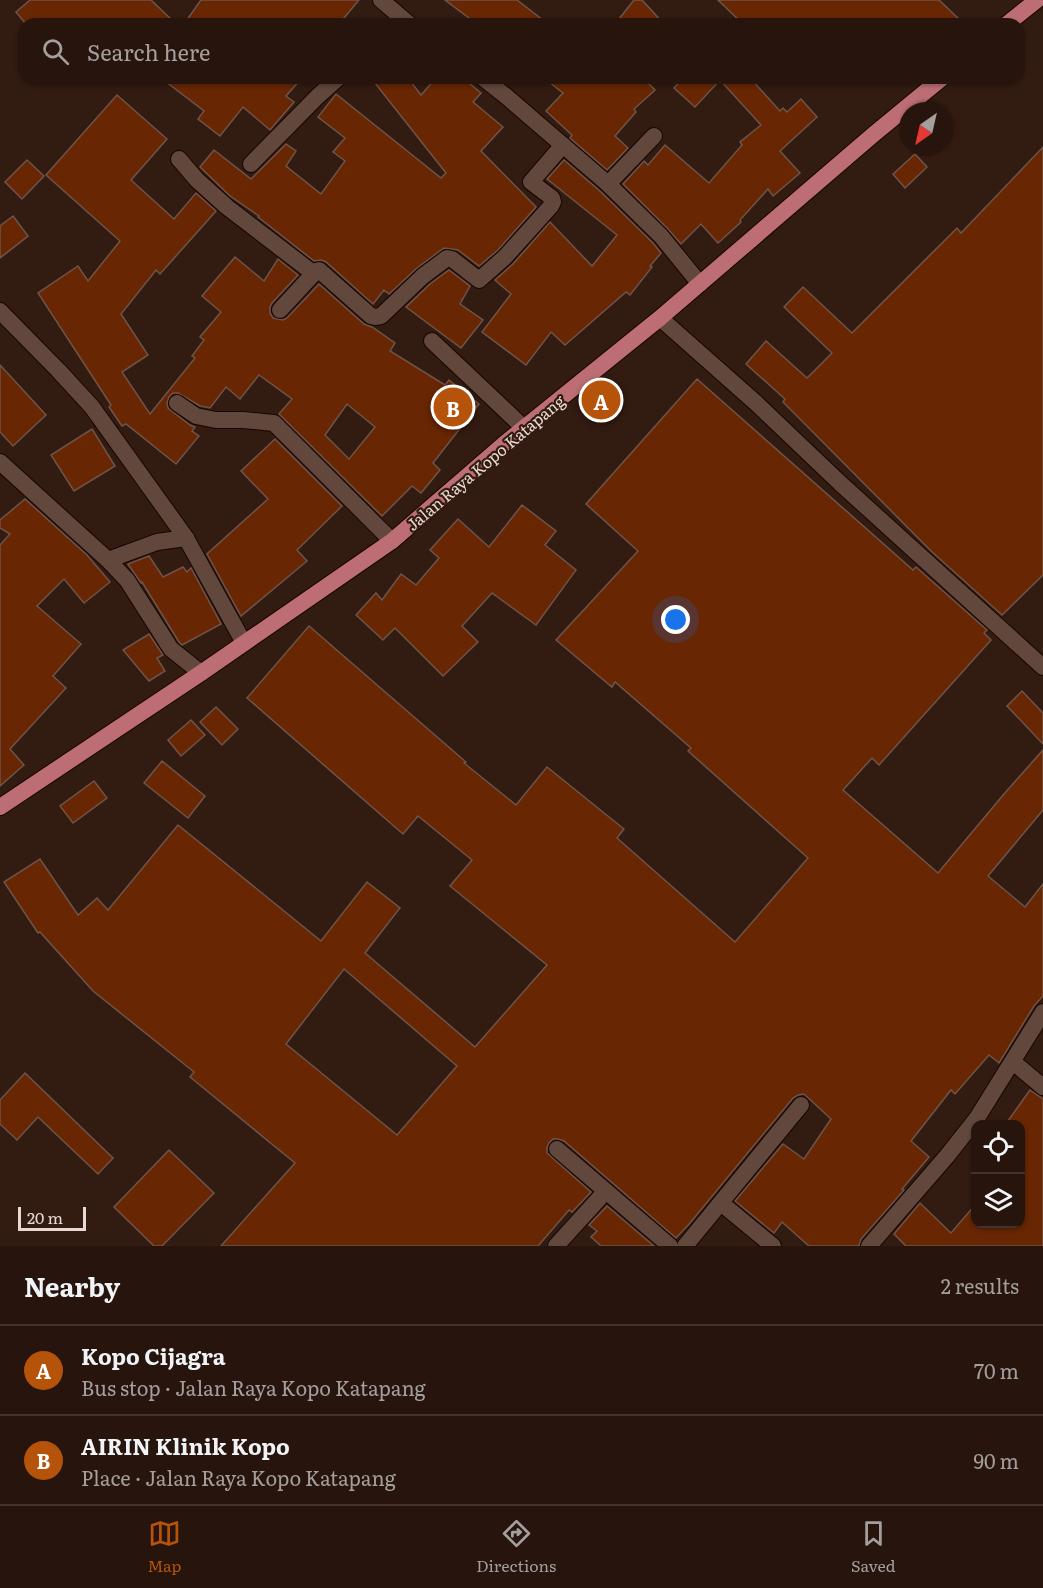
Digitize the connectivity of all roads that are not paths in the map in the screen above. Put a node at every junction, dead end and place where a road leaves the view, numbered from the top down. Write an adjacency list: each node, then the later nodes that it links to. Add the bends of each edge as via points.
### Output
1 (381, 0): 3 (street)
2 (1037, 0): 4 (main road)
3 (398, 18)
4 (1015, 18)
5 (331, 84): 11 (street)
6 (491, 84): 9 (street)
7 (935, 84): 14 (main road, Jalan Raya Kopo Katapang)
8 (654, 136): 12 (street)
9 (563, 145): 12 (street); 13 (street, via 531,182 552,198 551,206 479,280 447,258 381,316 375,317 319,270)
10 (179, 159): 13 (street, via 227,207)
11 (251, 164)
12 (608, 184): 14 (street, via 661,236)
13 (314, 273): 15 (street)
14 (700, 284): 17 (main road, Jalan Raya Kopo Katapang)
15 (280, 310)
16 (2, 317): 22 (street, via 92,406)
17 (660, 318): 20 (main road, Jalan Raya Kopo Katapang); 26 (street)
18 (432, 341): 20 (street)
19 (177, 403): 23 (street, via 196,416 274,423)
20 (524, 428): 23 (main road, Jalan Raya Kopo Katapang)
21 (0, 462): 24 (street)
22 (186, 537): 24 (street, via 157,542); 25 (street)
23 (392, 541): 25 (main road, Jalan Raya Kopo Katapang)
24 (108, 560): 27 (street, via 127,580 171,649)
25 (244, 643): 27 (main road, Jalan Raya Kopo Katapang)
26 (1043, 667)
27 (201, 673): 28 (main road, Jalan Raya Kopo Katapang)
28 (0, 807)
29 (1043, 1012): 30 (street)
30 (1013, 1062): 31 (street); 40 (street, via 977,1119)
31 (1043, 1087)
32 (801, 1105): 35 (street)
33 (557, 1149): 34 (street)
34 (605, 1192): 36 (street); 37 (street)
35 (721, 1203): 38 (street); 39 (street)
36 (556, 1246)
37 (670, 1246)
38 (685, 1246)
39 (773, 1246)
40 (869, 1246)

